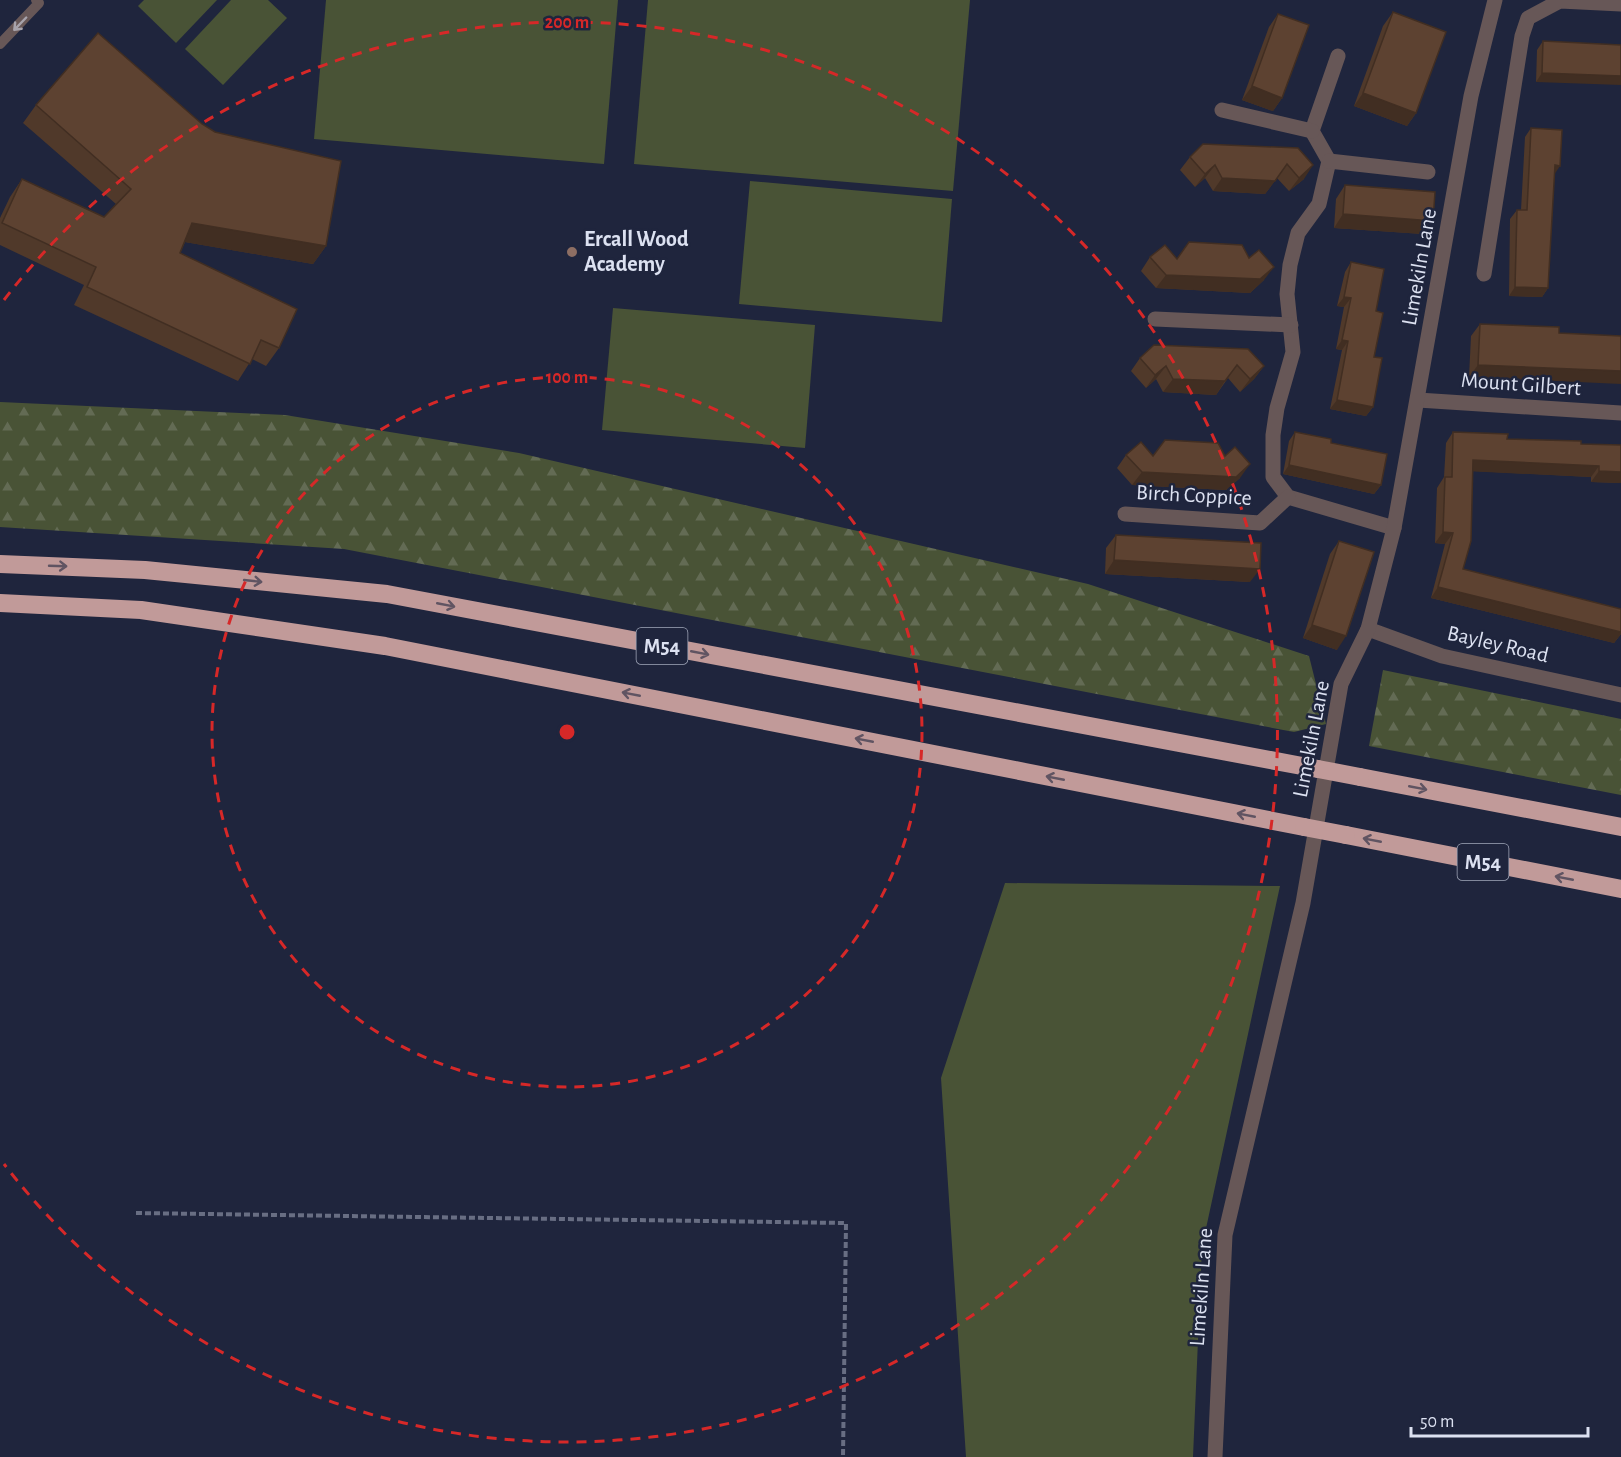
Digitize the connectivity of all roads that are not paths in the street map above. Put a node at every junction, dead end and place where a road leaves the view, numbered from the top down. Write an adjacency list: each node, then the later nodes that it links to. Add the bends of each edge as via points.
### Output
1 (36, 0): 5 (lane, one-way to 5, via 39,3)
2 (1495, 0): 14 (street, Limekiln Lane, via 1471,96)
3 (1560, 1): 4 (street); 11 (street, via 1528,18 1522,36)
4 (1621, 4)
5 (0, 45)
6 (1338, 56): 8 (street)
7 (1222, 110): 8 (street)
8 (1312, 131): 9 (street)
9 (1329, 161): 10 (street); 13 (street, via 1319,204 1298,233 1290,265 1287,294)
10 (1428, 172)
11 (1484, 274)
12 (1155, 319): 13 (street)
13 (1291, 325): 16 (street, via 1293,352 1273,435 1273,477)
14 (1419, 400): 15 (street, Mount Gilbert); 18 (street, Limekiln Lane)
15 (1621, 413)
16 (1288, 497): 17 (street, Birch Coppice, via 1260,523); 18 (street)
17 (1125, 514)
18 (1394, 528): 21 (street, Limekiln Lane)
19 (0, 564): 23 (highway, M54, one-way to 23, bridge, via 145,570 387,594)
20 (0, 603): 24 (highway, M54, one-way to 20, bridge, via 385,646 141,610)
21 (1368, 629): 22 (street, Bayley Road, via 1442,656); 25 (street, Limekiln Lane, via 1341,684 1303,903 1224,1235)
22 (1621, 695)
23 (1621, 827)
24 (1621, 889)
25 (1215, 1457)

